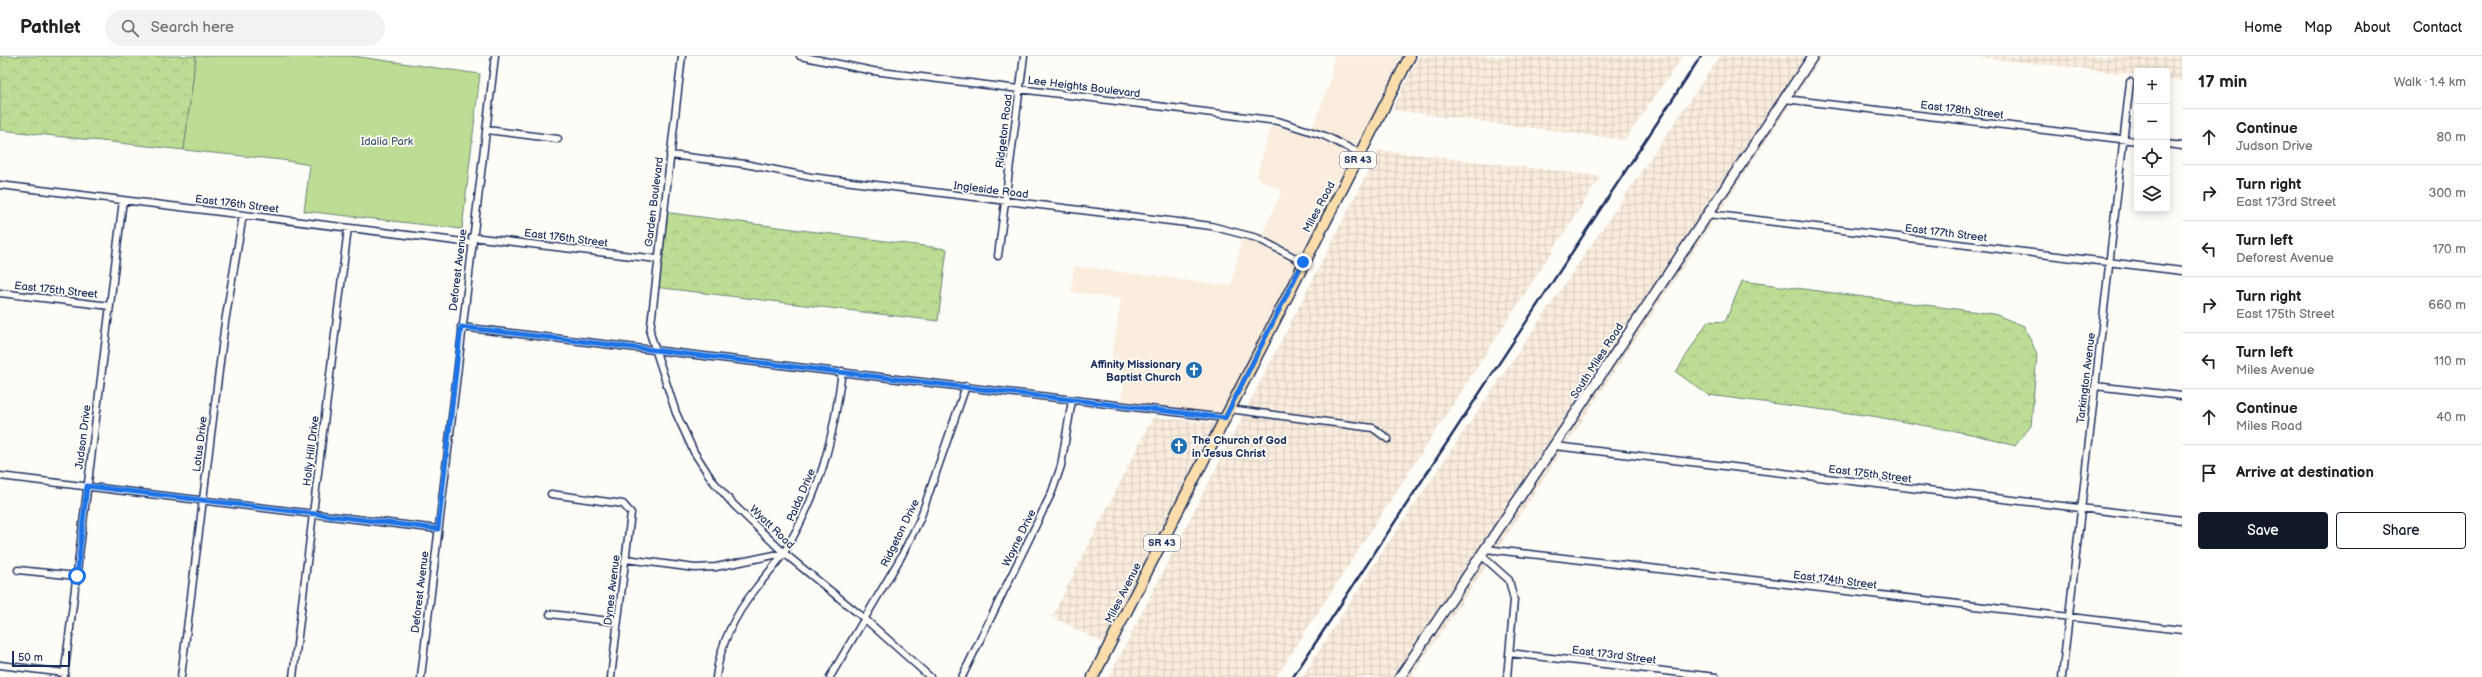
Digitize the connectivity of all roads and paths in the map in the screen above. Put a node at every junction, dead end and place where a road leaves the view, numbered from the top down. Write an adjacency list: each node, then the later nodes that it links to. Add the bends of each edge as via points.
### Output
1 (495, 56): 10 (street, Deforest Avenue)
2 (682, 56): 17 (street, Garden Boulevard)
3 (800, 56): 8 (street, Lee Heights Boulevard, via 873,71)
4 (1024, 56): 8 (street, Ridgeton Road)
5 (1410, 56): 16 (main road, Miles Road / SR 43)
6 (1813, 56): 9 (street, South Miles Road)
7 (2130, 82): 12 (street, Tarkington Avenue)
8 (1020, 89): 16 (street, Lee Heights Boulevard, via 1278,121 1325,136); 20 (street, Ridgeton Road)
9 (1785, 98): 12 (street, East 178th Street); 21 (street, South Miles Road)
10 (487, 130): 11 (street); 24 (street, Deforest Avenue)
11 (558, 139)
12 (2124, 139): 13 (street, East 178th Street); 28 (street, Tarkington Avenue)
13 (2134, 141)
14 (2170, 144): 15 (street)
15 (2182, 146)
16 (1360, 154): 27 (main road, Miles Road / SR 43)
17 (670, 155): 20 (street, Ingleside Road, via 745,164 812,177); 26 (street, Garden Boulevard)
18 (0, 185): 19 (street, East 176th Street)
19 (123, 200): 22 (street, East 176th Street); 32 (street, Judson Drive)
20 (1005, 202): 25 (street, Ridgeton Road); 27 (street, Ingleside Road, via 1211,226 1257,238)
21 (1708, 214): 28 (street, East 177th Street); 42 (street, South Miles Road)
22 (243, 215): 23 (street, East 176th Street); 46 (street, Lotus Drive, via 225,322)
23 (348, 228): 24 (street, East 176th Street); 48 (street, Holly Hill Drive)
24 (472, 240): 26 (street, East 176th Street); 33 (street, Deforest Avenue)
25 (998, 256)
26 (657, 259): 34 (street, Garden Boulevard, via 650,333)
27 (1303, 262): 31 (main road, Miles Road / SR 43)
28 (2110, 263): 29 (street, East 177th Street); 37 (street, Tarkington Avenue)
29 (2182, 271)
30 (0, 294): 32 (street, East 175th Street)
31 (1282, 305): 40 (main road, Miles Avenue / SR 43)
32 (110, 306): 44 (street, Judson Drive)
33 (461, 327): 34 (street); 50 (street, Deforest Avenue)
34 (656, 350): 35 (street); 52 (street, Wyatt Road, via 676,413 694,452 712,480)
35 (842, 371): 36 (street); 52 (street, Palda Drive, via 828,457 815,492)
36 (966, 386): 39 (street); 58 (street, Ridgeton Drive, via 920,519)
37 (2095, 386): 38 (street); 47 (street, Tarkington Avenue)
38 (2182, 396)
39 (1072, 400): 40 (street); 71 (street, Wayne Drive, via 1061,466 1052,492)
40 (1227, 414): 41 (street, via 1373,428); 72 (main road, Miles Avenue / SR 43)
41 (1388, 439)
42 (1555, 446): 47 (street, East 175th Street); 51 (street, South Miles Road)
43 (0, 476): 44 (street)
44 (87, 486): 46 (street); 55 (street, Judson Drive)
45 (551, 494): 53 (street, Dynes Avenue, via 623,504 631,513)
46 (203, 500): 48 (street); 64 (street, Lotus Drive)
47 (2081, 509): 49 (street, East 175th Street); 57 (street, Tarkington Avenue)
48 (313, 513): 50 (street); 65 (street, Holly Hill Drive)
49 (2182, 520)
50 (438, 529): 66 (street, Deforest Avenue)
51 (1483, 552): 57 (street, East 174th Street); 61 (street, via 1509,580 1514,600); 73 (street, South Miles Road)
52 (784, 553): 53 (street, via 716,567 695,568); 58 (street, Wyatt Road); 68 (street, Palda Drive, via 756,589 727,636)
53 (626, 559): 59 (street, Dynes Avenue)
54 (18, 570): 55 (street)
55 (77, 576): 63 (street, Judson Drive)
56 (550, 614): 59 (street)
57 (2069, 617): 60 (street, East 174th Street); 76 (street, Tarkington Avenue)
58 (864, 619): 69 (street, Ridgeton Drive); 70 (street, Wyatt Road)
59 (618, 622): 67 (street, Dynes Avenue)
60 (2182, 630)
61 (1509, 653): 74 (street); 75 (street, East 173rd Street)
62 (0, 665): 63 (street)
63 (64, 675)
64 (182, 677)
65 (293, 677)
66 (420, 677)
67 (611, 677)
68 (716, 677)
69 (830, 677)
70 (930, 677)
71 (962, 677)
72 (1093, 677)
73 (1400, 677)
74 (1507, 677)
75 (1716, 677)
76 (2062, 677)

